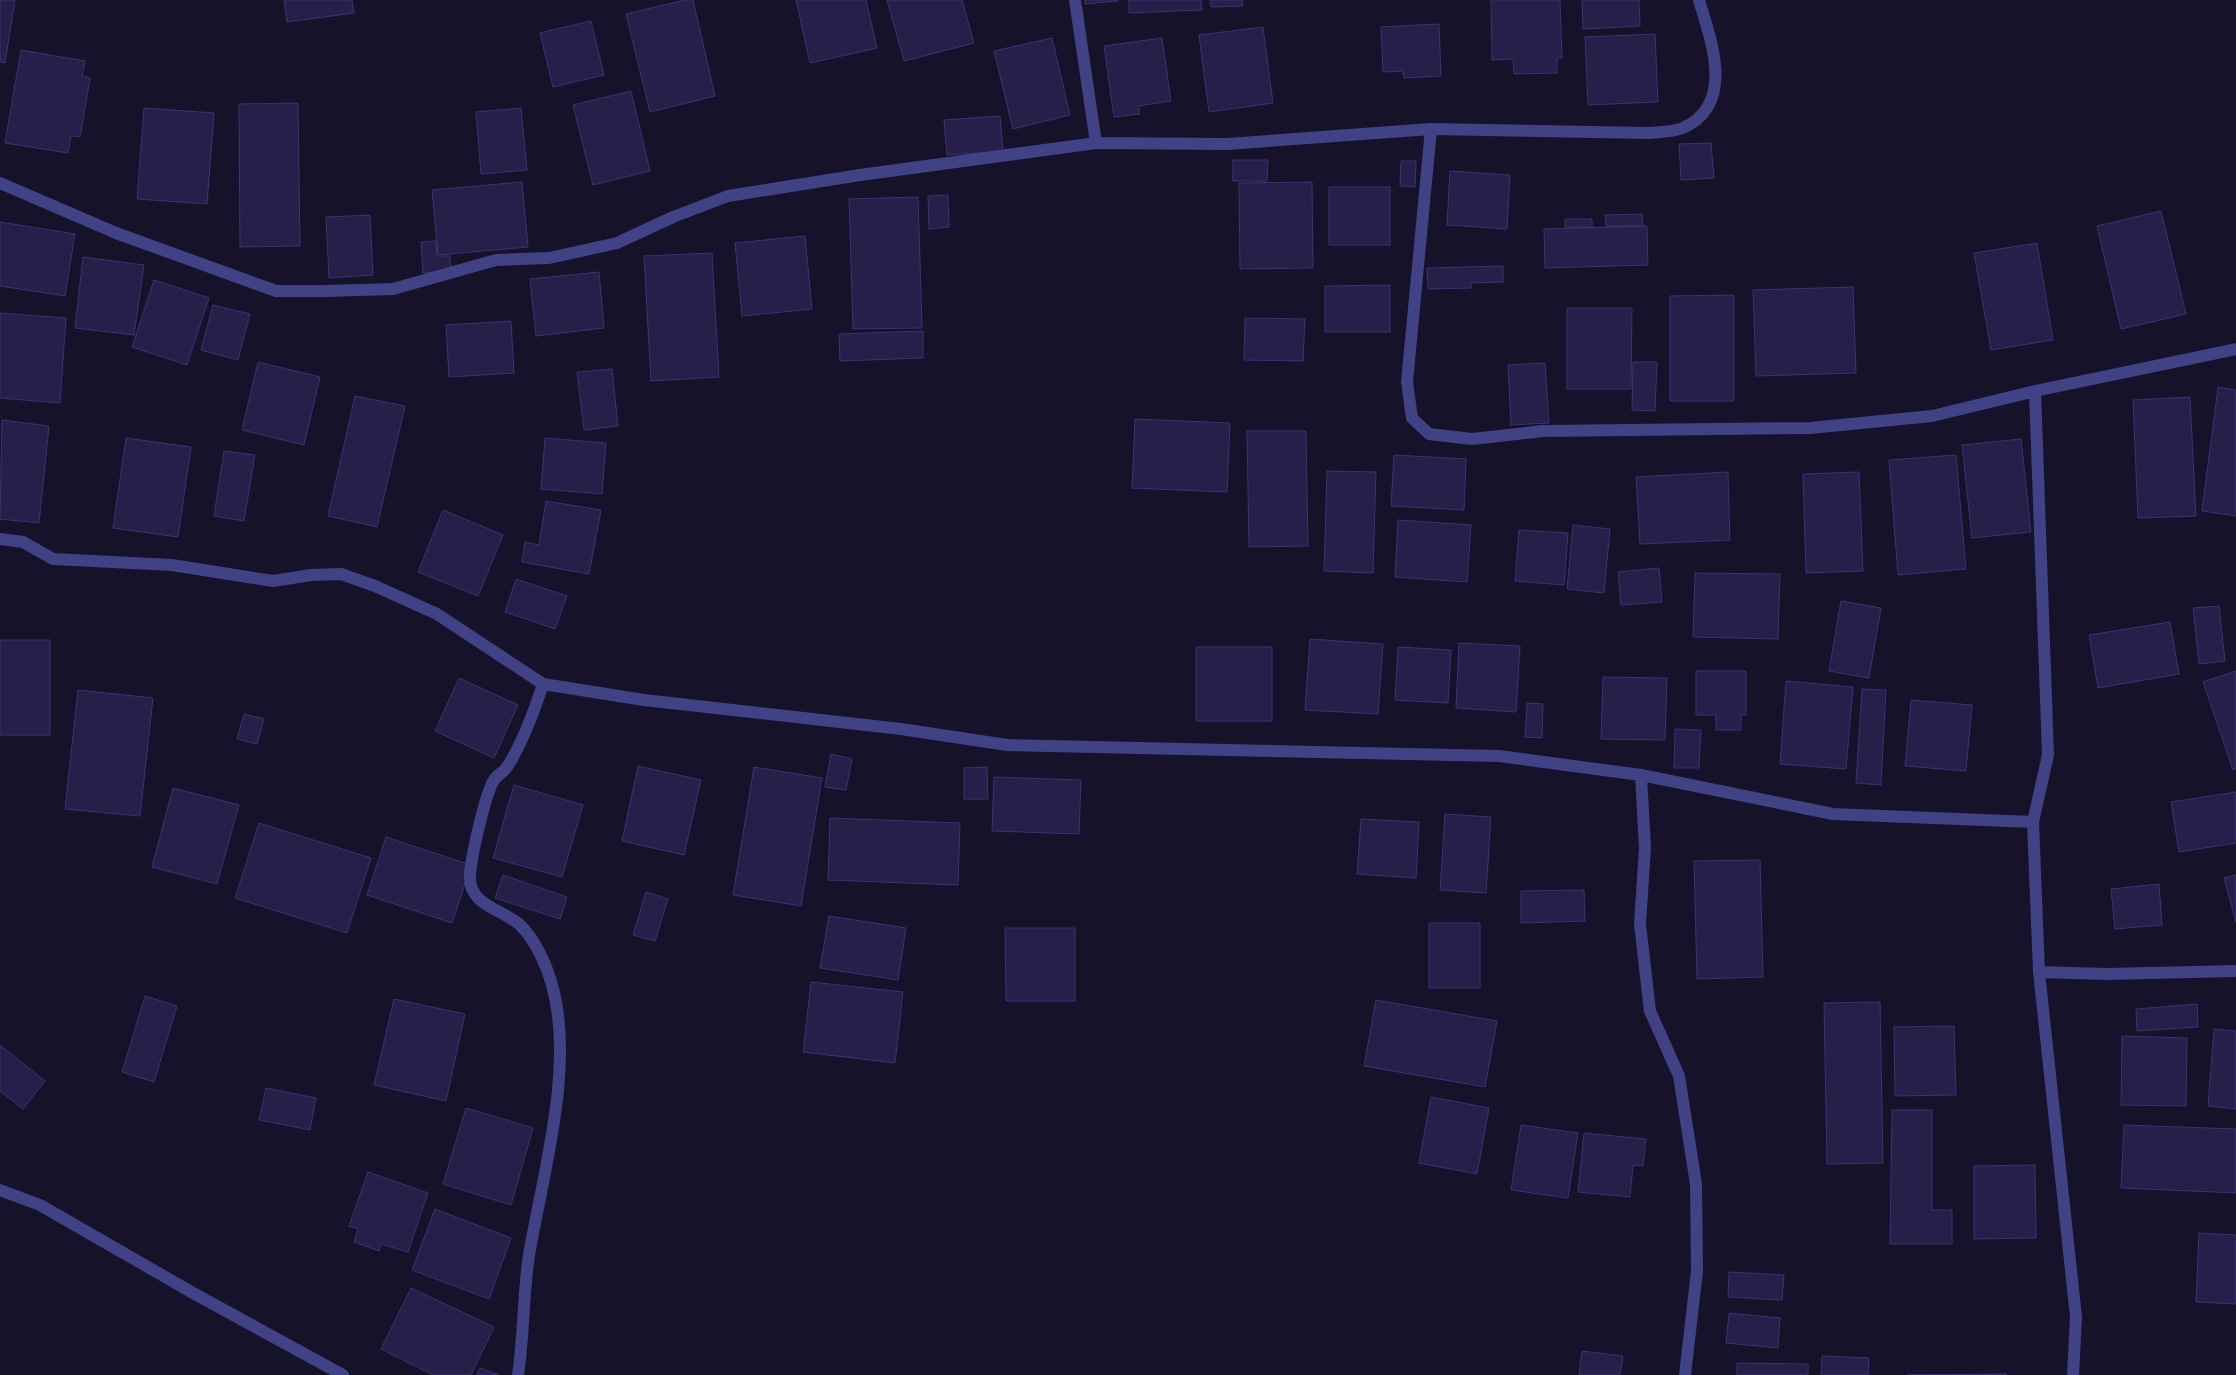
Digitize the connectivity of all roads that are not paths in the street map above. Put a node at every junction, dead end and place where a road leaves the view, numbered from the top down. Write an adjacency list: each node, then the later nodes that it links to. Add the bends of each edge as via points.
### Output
1 (1075, 0): 4 (street)
2 (1699, 0): 3 (street, via 1717,69 1715,89 1704,114 1682,128 1648,133)
3 (1431, 129): 4 (street, via 1227,144); 7 (street, via 1407,382 1412,418 1428,434 1472,439 1543,431 1810,428 1932,416)
4 (1096, 143): 5 (street, via 728,196 617,243 549,258 496,260 392,289 276,291 116,232)
5 (0, 183)
6 (2236, 349): 7 (street)
7 (2035, 390): 11 (street, via 2048,755)
8 (0, 538): 9 (street, via 22,542 53,559 172,565 273,581 341,574 437,614)
9 (543, 684): 10 (street, via 653,702 901,729 1007,745 1499,756); 16 (street, via 530,725 487,796 470,876 471,890 482,902 520,925 535,946 552,984 557,1011 560,1068 553,1127 529,1257)
10 (1641, 775): 11 (street, via 1833,814); 17 (street, via 1645,848 1640,924 1650,1011 1679,1076 1696,1184 1697,1271)
11 (2033, 822): 13 (street)
12 (2236, 971): 13 (street)
13 (2038, 972): 18 (street, via 2076,1317)
14 (0, 1190): 15 (street, via 40,1205)
15 (343, 1375)
16 (518, 1375)
17 (1685, 1375)
18 (2073, 1375)

